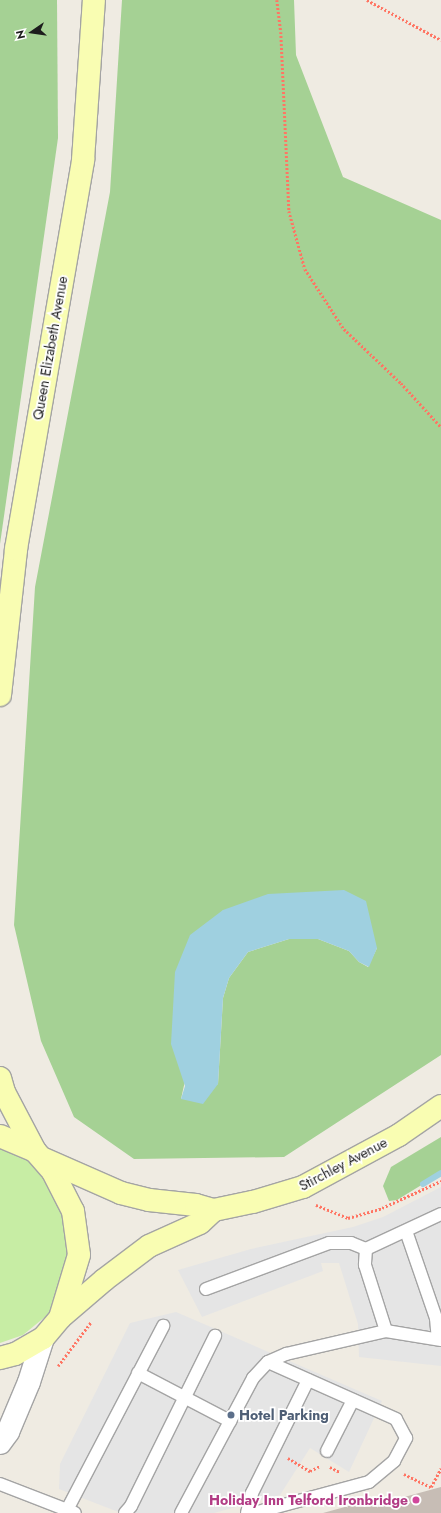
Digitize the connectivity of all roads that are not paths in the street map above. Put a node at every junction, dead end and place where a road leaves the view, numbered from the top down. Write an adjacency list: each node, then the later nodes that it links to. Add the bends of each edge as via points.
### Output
1 (94, 0): 2 (street, Queen Elizabeth Avenue, via 83,160 16,549)
2 (0, 695)
3 (0, 1078): 6 (street, via 4,1092)
4 (441, 1106): 7 (street, Stirchley Avenue, via 399,1135 303,1187 253,1202)
5 (0, 1136): 6 (street)
6 (40, 1155): 7 (street, via 121,1193); 12 (street, via 68,1200 78,1239 78,1265)
7 (214, 1210): 12 (street, via 200,1223 149,1246)
8 (441, 1214): 9 (lane)
9 (406, 1231): 10 (lane); 17 (lane, via 436,1318)
10 (366, 1249): 11 (lane, via 351,1243 329,1244); 14 (lane, via 365,1265)
11 (206, 1289)
12 (60, 1318): 16 (street)
13 (163, 1326): 20 (lane)
14 (386, 1331): 17 (lane); 19 (lane, via 286,1354)
15 (215, 1336): 22 (lane)
16 (43, 1338): 18 (street, via 15,1354); 25 (street, via 8,1432)
17 (439, 1340)
18 (0, 1358)
19 (268, 1362): 21 (lane); 24 (lane, via 253,1378)
20 (138, 1373): 22 (lane); 28 (lane)
21 (308, 1380): 23 (lane); 31 (lane, via 252,1493)
22 (184, 1398): 24 (lane); 29 (lane)
23 (352, 1400): 26 (lane); 32 (lane, via 396,1419 406,1438 394,1461 369,1482)
24 (230, 1421): 30 (lane)
25 (0, 1443)
26 (327, 1452)
27 (0, 1484): 28 (lane)
28 (71, 1511)
29 (125, 1513)
30 (181, 1513)
31 (247, 1513)
32 (254, 1513)

